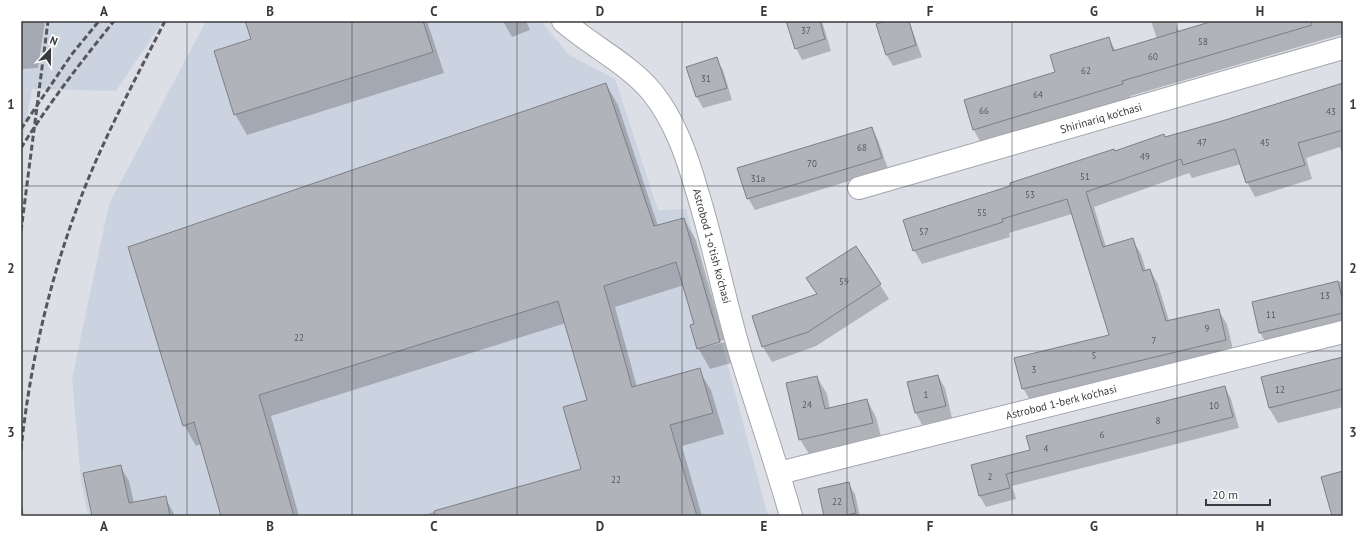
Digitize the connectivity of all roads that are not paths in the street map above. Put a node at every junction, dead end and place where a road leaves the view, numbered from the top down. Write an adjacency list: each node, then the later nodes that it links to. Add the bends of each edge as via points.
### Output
1 (562, 21): 5 (street, Astrobod 1-o'tish ko'chasi, via 637,77 652,92 685,150 712,239 738,345)
2 (1343, 48): 3 (street, Shirinariq ko'chasi)
3 (859, 188)
4 (1343, 332): 5 (street, Astrobod 1-berk ko'chasi)
5 (779, 473): 6 (street, Astrobod 1-o'tish ko'chasi)
6 (791, 516)

